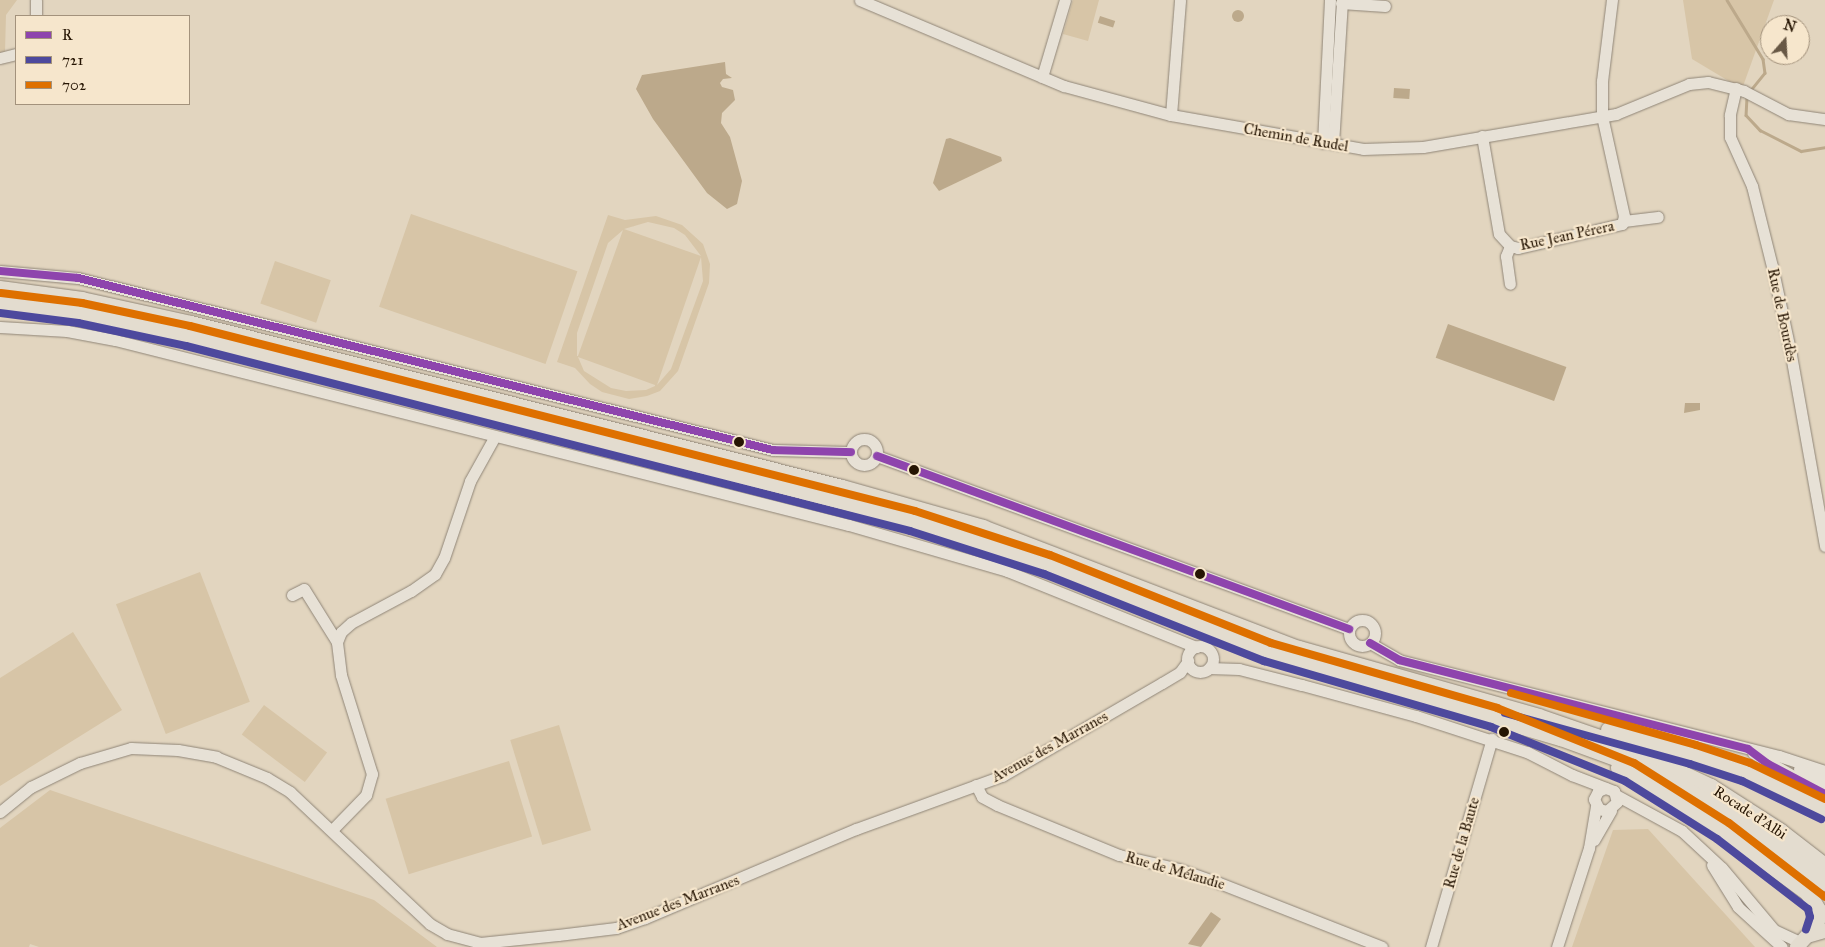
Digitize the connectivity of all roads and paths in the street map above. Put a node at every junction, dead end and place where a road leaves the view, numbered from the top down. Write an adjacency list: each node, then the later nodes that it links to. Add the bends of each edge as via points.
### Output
1 (36, 0): 8 (street)
2 (860, 0): 11 (street, Chemin de Rudel)
3 (1065, 0): 11 (street)
4 (1180, 0): 13 (street)
5 (1612, 0): 14 (street, Rue Jean Pérera, via 1602,81)
6 (1338, 1): 7 (street); 17 (street)
7 (1385, 6)
8 (36, 15)
9 (15, 54): 10 (street)
10 (0, 58)
11 (1042, 77): 13 (street, Chemin de Rudel)
12 (1745, 92): 14 (street, Chemin de Rudel, via 1708,82 1689,84 1616,114); 15 (street, Chemin de Rudel, via 1788,114); 29 (street, Rue de Bourdès, via 1730,115 1730,137 1752,186 1772,266 1792,355)
13 (1171, 115): 17 (street, Chemin de Rudel)
14 (1602, 116): 16 (street, Chemin de Rudel); 19 (street, Rue Jean Pérera)
15 (1825, 119)
16 (1482, 136): 17 (street, Chemin de Rudel, via 1423,147 1363,149); 20 (street, Rue Jean Pérera, via 1499,234)
17 (1328, 144)
18 (1658, 217): 19 (street, Rue Jean Pérera)
19 (1624, 222): 20 (street, Rue Jean Pérera, via 1518,248)
20 (1510, 246): 22 (street, Rue Jean Pérera, via 1506,256)
21 (0, 271): 27 (street, via 78,278 772,450)
22 (1510, 284)
23 (0, 290): 36 (highway, Rocade d'Albi, via 82,300 200,326 914,507 1050,551)
24 (0, 303): 43 (highway, Rocade d'Albi, via 80,313 188,336 913,520 1047,565 1268,652)
25 (0, 327): 26 (street, via 115,340)
26 (495, 436): 32 (street, via 966,557); 33 (street, via 470,481 444,558 435,574 352,623 341,632)
27 (851, 452): 28 (street, via 855,462 863,465 872,463); 28 (street, via 856,442 867,439 876,446)
28 (877, 456): 31 (street)
29 (1825, 546)
30 (292, 595): 33 (street, via 304,589)
31 (1350, 629): 34 (street, via 1349,637 1354,644); 34 (street, via 1358,621 1369,622 1374,633)
32 (1169, 636): 35 (street); 38 (street)
33 (337, 642): 59 (street, via 341,675 372,774 366,796)
34 (1370, 643): 45 (street, via 1399,660)
35 (1196, 647): 37 (street); 38 (street)
36 (1299, 650): 56 (highway, via 1693,754 1746,772); 62 (highway, Rocade d'Albi, via 1538,717 1623,746 1711,787 1782,832)
37 (1211, 652): 39 (street, via 1213,660); 40 (street)
38 (1188, 658): 41 (street); 42 (street, Avenue des Marranes)
39 (1209, 668): 40 (street); 41 (street)
40 (1239, 669): 44 (street)
41 (1195, 670): 42 (street, Avenue des Marranes)
42 (1180, 672): 50 (street, Avenue des Marranes, via 1042,755)
43 (1494, 718): 63 (highway, Rocade d'Albi, via 1615,756 1683,786 1748,824); 64 (highway, via 1630,772 1723,831 1817,903)
44 (1492, 739): 48 (street, via 1550,762); 67 (street, Rue de la Baute)
45 (1748, 749): 46 (street); 52 (street, via 1768,764)
46 (1773, 756): 47 (street); 49 (street)
47 (1825, 771)
48 (1572, 775): 51 (street); 54 (street)
49 (1825, 782)
50 (976, 785): 59 (street, Avenue des Marranes, via 856,829 616,928 480,943 463,940 430,924); 66 (street, Rue de Mélaudie, via 982,797 998,805 1119,855 1211,880)
51 (1605, 788): 53 (street); 54 (street, via 1598,792)
52 (1825, 794)
53 (1616, 795): 55 (street); 58 (street)
54 (1595, 803): 55 (street, via 1603,810); 60 (street)
55 (1612, 809): 58 (street); 60 (street)
56 (1825, 810)
57 (0, 812): 59 (street, Avenue des Marranes, via 31,787 80,763 131,748 178,750 216,757 266,778 290,792)
58 (1659, 817): 61 (street)
59 (332, 830)
60 (1589, 848): 68 (street)
61 (1704, 851): 65 (street, via 1774,930); 69 (street, via 1738,907)
62 (1825, 866)
63 (1825, 883)
64 (1820, 931): 65 (main road)
65 (1799, 944)
66 (1382, 947)
67 (1431, 947)
68 (1557, 947)
69 (1782, 947)

